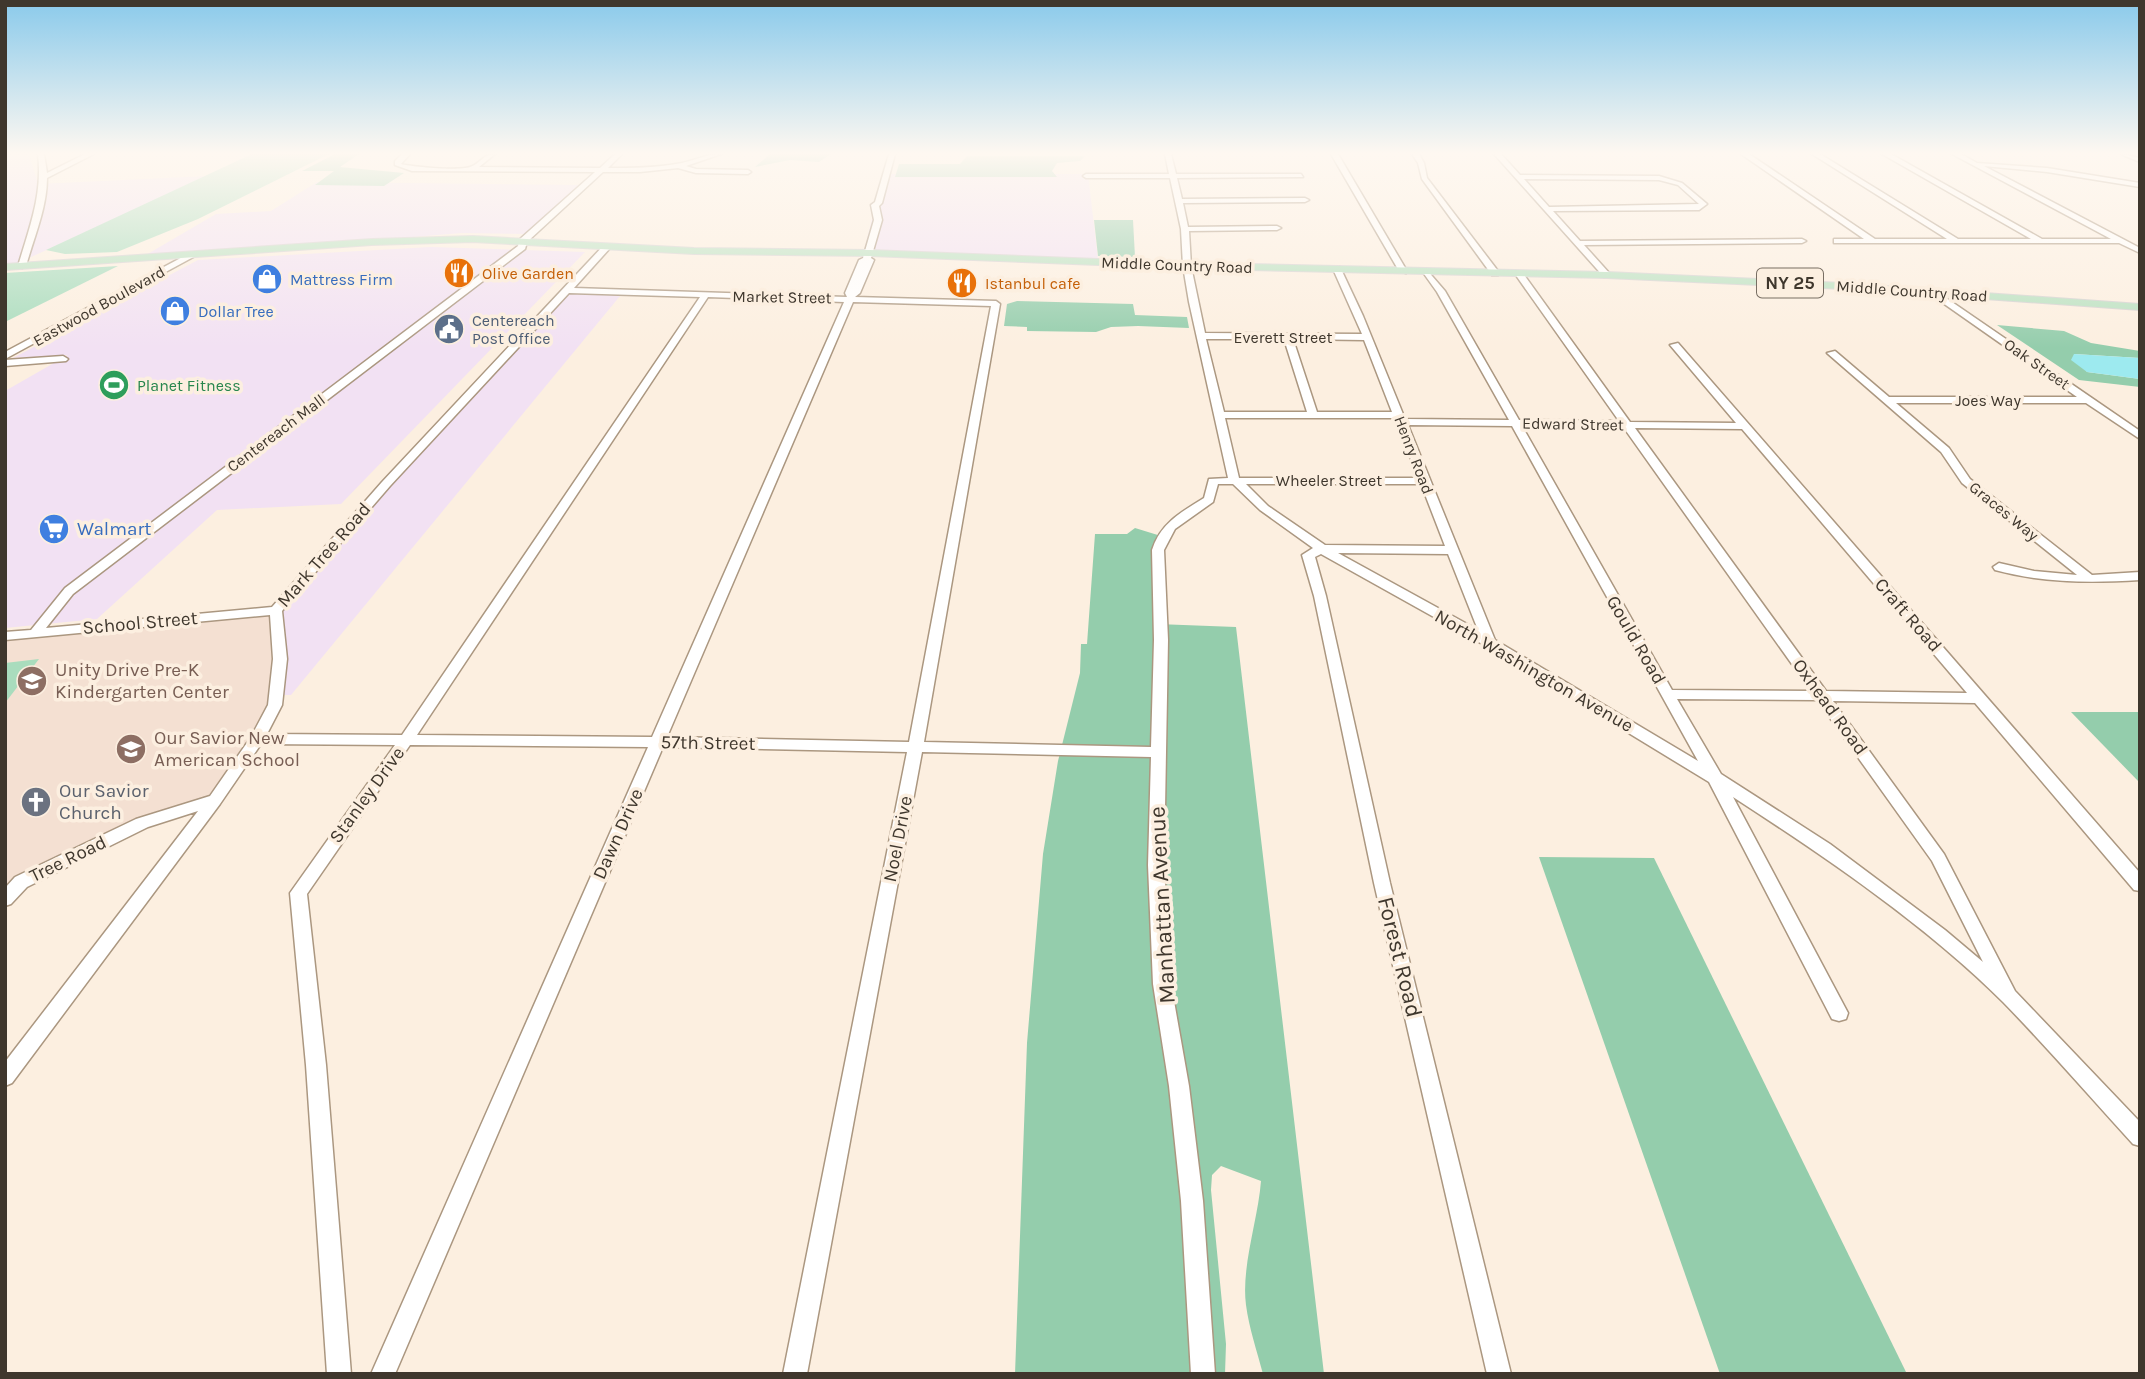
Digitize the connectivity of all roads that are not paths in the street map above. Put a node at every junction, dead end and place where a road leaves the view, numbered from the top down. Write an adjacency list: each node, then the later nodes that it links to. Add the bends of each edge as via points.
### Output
1 (37, 218): 26 (street)
2 (549, 218): 14 (street, Centereach Mall)
3 (878, 218): 25 (street, Dawn Drive)
4 (1183, 218): 13 (street)
5 (1372, 218): 30 (street)
6 (1454, 218): 32 (street)
7 (1555, 218): 21 (street)
8 (1839, 218): 17 (street)
9 (1919, 218): 18 (street)
10 (1999, 218): 19 (street)
11 (2076, 218): 20 (street)
12 (1277, 228): 13 (street)
13 (1185, 229): 27 (street)
14 (523, 241): 22 (main road, Middle Country Road / NY 25); 24 (main road, Middle Country Road / NY 25, via 438,239); 66 (street, Centereach Mall, via 522,247 69,591)
15 (1802, 241): 21 (street)
16 (1837, 241): 17 (street)
17 (1873, 241): 18 (street)
18 (1956, 241): 19 (street)
19 (2040, 241): 20 (street)
20 (2119, 241): 23 (street)
21 (1577, 243): 34 (street)
22 (607, 247): 25 (main road, Middle Country Road / NY 25); 35 (street, Mark Tree Road)
23 (2140, 251)
24 (193, 255): 26 (main road, Middle Country Road / NY 25); 46 (street, Eastwood Boulevard)
25 (868, 256): 27 (main road, Middle Country Road / NY 25); 38 (street, Dawn Drive)
26 (22, 266): 28 (main road, Middle Country Road / NY 25)
27 (1187, 266): 29 (main road, Middle Country Road / NY 25); 41 (street)
28 (5, 267)
29 (1337, 270): 30 (main road, Middle Country Road / NY 25); 43 (street, Henry Road)
30 (1403, 271): 31 (main road, Middle Country Road / NY 25)
31 (1426, 271): 32 (main road, Middle Country Road / NY 25); 54 (street, Gould Road, via 1441,290)
32 (1495, 273): 33 (main road, Middle Country Road / NY 25)
33 (1519, 274): 34 (main road, Middle Country Road / NY 25); 55 (street, Oxhead Road)
34 (1607, 275): 36 (main road, Middle Country Road / NY 25)
35 (568, 290): 37 (street, Market Street); 65 (street, Mark Tree Road, via 386,484)
36 (1933, 292): 40 (main road, Middle Country Road / NY 25); 50 (street, Oak Street)
37 (705, 295): 38 (street, Market Street); 73 (street, Stanley Drive)
38 (851, 297): 39 (street, Market Street); 74 (street, Dawn Drive)
39 (996, 304): 75 (street, Noel Drive)
40 (2140, 307)
41 (1201, 336): 42 (street, Everett Street); 51 (street)
42 (1287, 337): 43 (street, Everett Street); 52 (street)
43 (1366, 337): 53 (street, Henry Road)
44 (1675, 345): 56 (street, Craft Road)
45 (1832, 353): 49 (street, Graces Way)
46 (5, 356)
47 (63, 359): 48 (street)
48 (5, 363)
49 (1887, 400): 50 (street, Joes Way); 64 (street, Graces Way, via 1945,450 1966,481)
50 (2088, 400): 57 (street, Oak Street)
51 (1220, 415): 52 (street, Edward Street); 58 (street)
52 (1313, 415): 53 (street, Edward Street)
53 (1400, 419): 54 (street, Edward Street); 59 (street, Henry Road)
54 (1513, 423): 55 (street, Edward Street); 69 (street, Gould Road)
55 (1630, 425): 56 (street, Edward Street); 70 (street, Oxhead Road)
56 (1745, 426): 71 (street, Craft Road)
57 (2140, 436)
58 (1234, 480): 59 (street, Wheeler Street); 60 (street, North Washington Avenue, via 1264,508); 76 (street, Manhattan Avenue, via 1213,481 1209,500 1161,536)
59 (1424, 481): 61 (street, Henry Road)
60 (1322, 549): 61 (street); 68 (street, North Washington Avenue); 89 (street, Forest Road, via 1308,555)
61 (1451, 550): 68 (street, Henry Road)
62 (1999, 567): 64 (street, via 2025,575)
63 (2140, 576): 64 (street)
64 (2090, 579)
65 (275, 611): 66 (street, School Street); 72 (street, Mark Tree Road, via 280,659 275,705)
66 (35, 633): 67 (street, School Street)
67 (5, 636)
68 (1489, 642): 77 (street, North Washington Avenue)
69 (1668, 694): 70 (street); 77 (street, Gould Road)
70 (1821, 695): 71 (street); 81 (street, Oxhead Road, via 1938,858)
71 (1980, 698): 79 (street, Craft Road)
72 (257, 738): 73 (street, 57th Street); 78 (street, Mark Tree Road)
73 (407, 739): 74 (street, 57th Street); 85 (street, Stanley Drive, via 298,893)
74 (658, 742): 75 (street, 57th Street); 86 (street, Dawn Drive)
75 (916, 746): 76 (street, 57th Street); 87 (street, Noel Drive)
76 (1158, 752): 88 (street, Manhattan Avenue, via 1156,865 1162,984 1192,1201)
77 (1715, 778): 81 (street, North Washington Avenue, via 1824,848 1939,935); 82 (street, Gould Road)
78 (215, 800): 80 (street, Tree Road, via 142,823 20,882); 83 (street, Mark Tree Road)
79 (2140, 885)
80 (5, 899)
81 (2009, 996): 84 (street, Oxhead Road)
82 (1839, 1013)
83 (5, 1077)
84 (2140, 1137)
85 (339, 1374)
86 (383, 1374)
87 (794, 1374)
88 (1203, 1374)
89 (1499, 1374)

